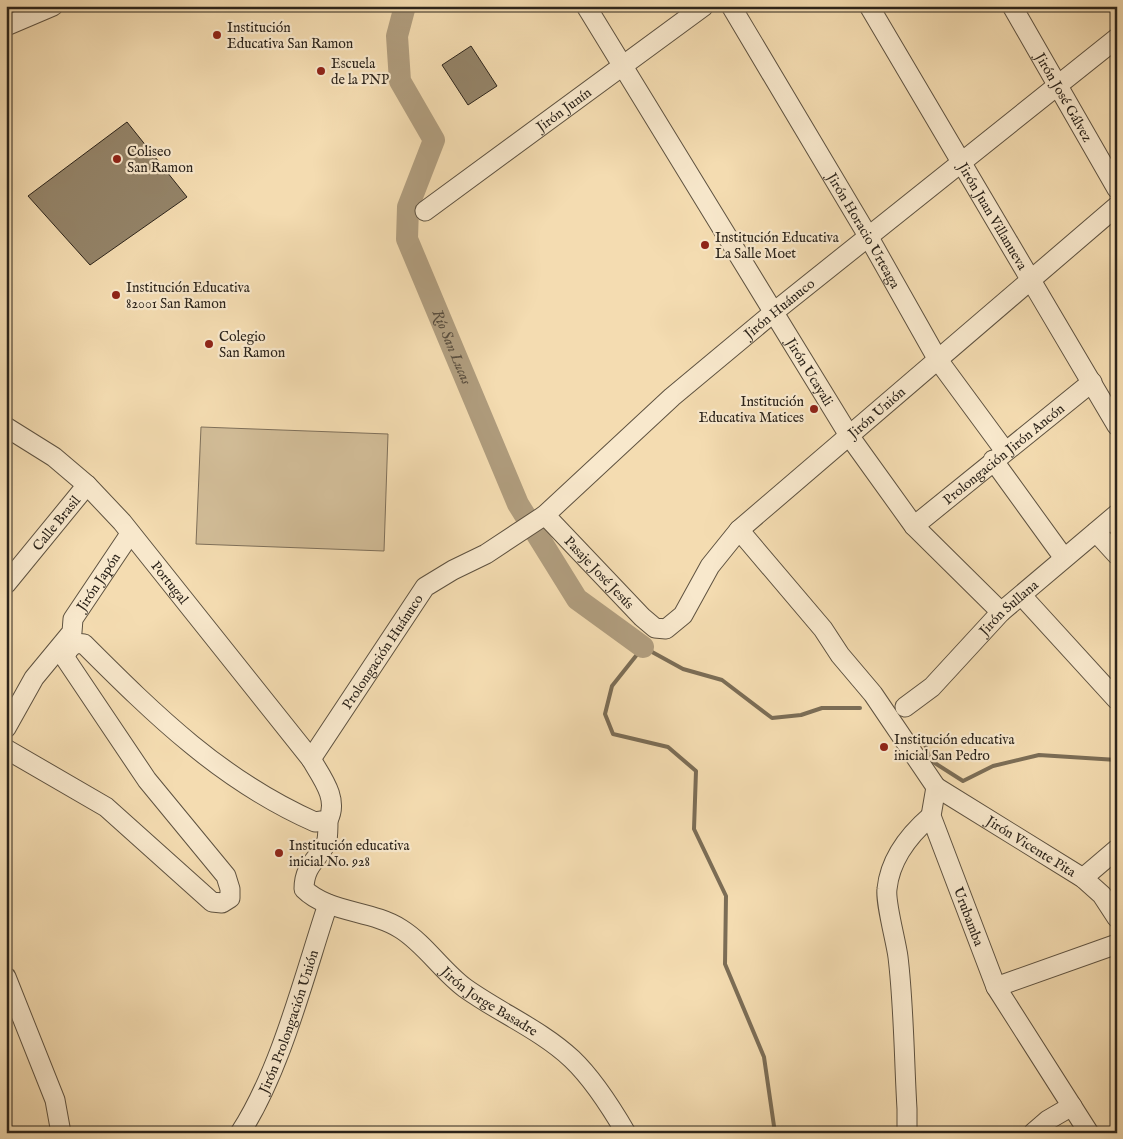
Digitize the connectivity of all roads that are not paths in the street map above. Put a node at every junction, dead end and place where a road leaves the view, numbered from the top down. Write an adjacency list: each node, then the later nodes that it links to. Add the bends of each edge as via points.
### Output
1 (53, 6): 7 (street)
2 (586, 6): 9 (street, Jirón Ucayali)
3 (704, 6): 9 (street, Jirón Junín)
4 (731, 6): 15 (street, Jirón Horacio Urteaga)
5 (869, 6): 11 (street, Jirón Juan Villanueva)
6 (1012, 6): 10 (street, Jirón José Gálvez)
7 (6, 26)
8 (1117, 38): 10 (street, Jirón Huánuco)
9 (622, 67): 14 (street, Jirón Junín); 17 (street, Jirón Ucayali)
10 (1058, 85): 11 (street, Jirón Huánuco); 12 (street, Jirón José Gálvez)
11 (961, 162): 15 (street, Jirón Huánuco); 16 (street, Jirón Juan Villanueva)
12 (1117, 189)
13 (1117, 206): 16 (street, Jirón Unión)
14 (425, 211)
15 (868, 236): 17 (street, Jirón Huánuco); 18 (street, Jirón Horacio Urteaga)
16 (1030, 280): 18 (street, Jirón Unión); 19 (street, Jirón Juan Villanueva)
17 (774, 312): 22 (street, Jirón Ucayali); 26 (street, Jirón Huánuco, via 672,397)
18 (938, 360): 22 (street, Jirón Unión); 23 (street, Jirón Horacio Urteaga)
19 (1092, 382): 20 (street, Jirón Juan Villanueva); 23 (street, Prolongación Jirón Ancón)
20 (1117, 426)
21 (6, 427): 24 (street, Portugal, via 54,457)
22 (850, 437): 27 (street, Jirón Ucayali); 28 (street, Jirón Unión)
23 (999, 456): 27 (street, Prolongación Jirón Ancón); 32 (street, Jirón Horacio Urteaga)
24 (87, 485): 30 (street, Portugal); 33 (street, Calle Brasil)
25 (1117, 514): 29 (street, Jirón Sullana)
26 (536, 520): 36 (street, Pasaje José Jesús); 44 (street, Prolongación Huánuco, via 486,554 425,587)
27 (914, 526): 35 (street, Jirón Ucayali)
28 (739, 530): 36 (street, Jirón Unión, via 710,566 676,624 666,629); 38 (street)
29 (1096, 532): 31 (street); 32 (street, Jirón Sullana)
30 (130, 534): 37 (street, Jirón Japón, via 73,619); 44 (street, Portugal)
31 (1117, 555)
32 (1064, 558): 34 (street, Jirón Sullana)
33 (6, 584)
34 (1022, 596): 35 (street, Jirón Sullana); 39 (street)
35 (1001, 612): 40 (street, Jirón Sullana, via 932,687)
36 (655, 628)
37 (74, 637): 41 (street, Jirón Japón, via 34,678); 42 (street, via 65,658 147,780 226,876 230,898 222,903 212,902 106,807); 47 (street, via 156,716 228,774 315,822)
38 (873, 694): 40 (street); 43 (street)
39 (1117, 700)
40 (905, 707): 43 (street)
41 (6, 728)
42 (6, 749)
43 (916, 757): 45 (street)
44 (311, 759): 47 (street, Portugal, via 331,795 333,811)
45 (936, 787): 46 (street); 49 (street, Jirón Vicente Pita)
46 (931, 816): 54 (street, Urubamba); 59 (street, via 903,846 894,862 886,891 898,958)
47 (328, 820): 50 (street, Jirón Jorge Basadre, via 326,842 312,860 304,879 304,889 312,897)
48 (1117, 849): 49 (street)
49 (1083, 878): 51 (street, Jirón Vicente Pita, via 1102,895)
50 (328, 904): 57 (street, Jirón Prolongación Unión, via 281,1045 257,1106); 58 (street, Jirón Jorge Basadre, via 401,928 464,987 573,1060)
51 (1117, 918)
52 (1117, 944): 54 (street)
53 (6, 977): 56 (street, via 55,1100)
54 (996, 987): 55 (street, Urubamba)
55 (1072, 1106): 60 (street); 61 (street, Urubamba)
56 (61, 1133)
57 (240, 1133)
58 (626, 1133)
59 (907, 1133)
60 (1033, 1133)
61 (1089, 1133)

